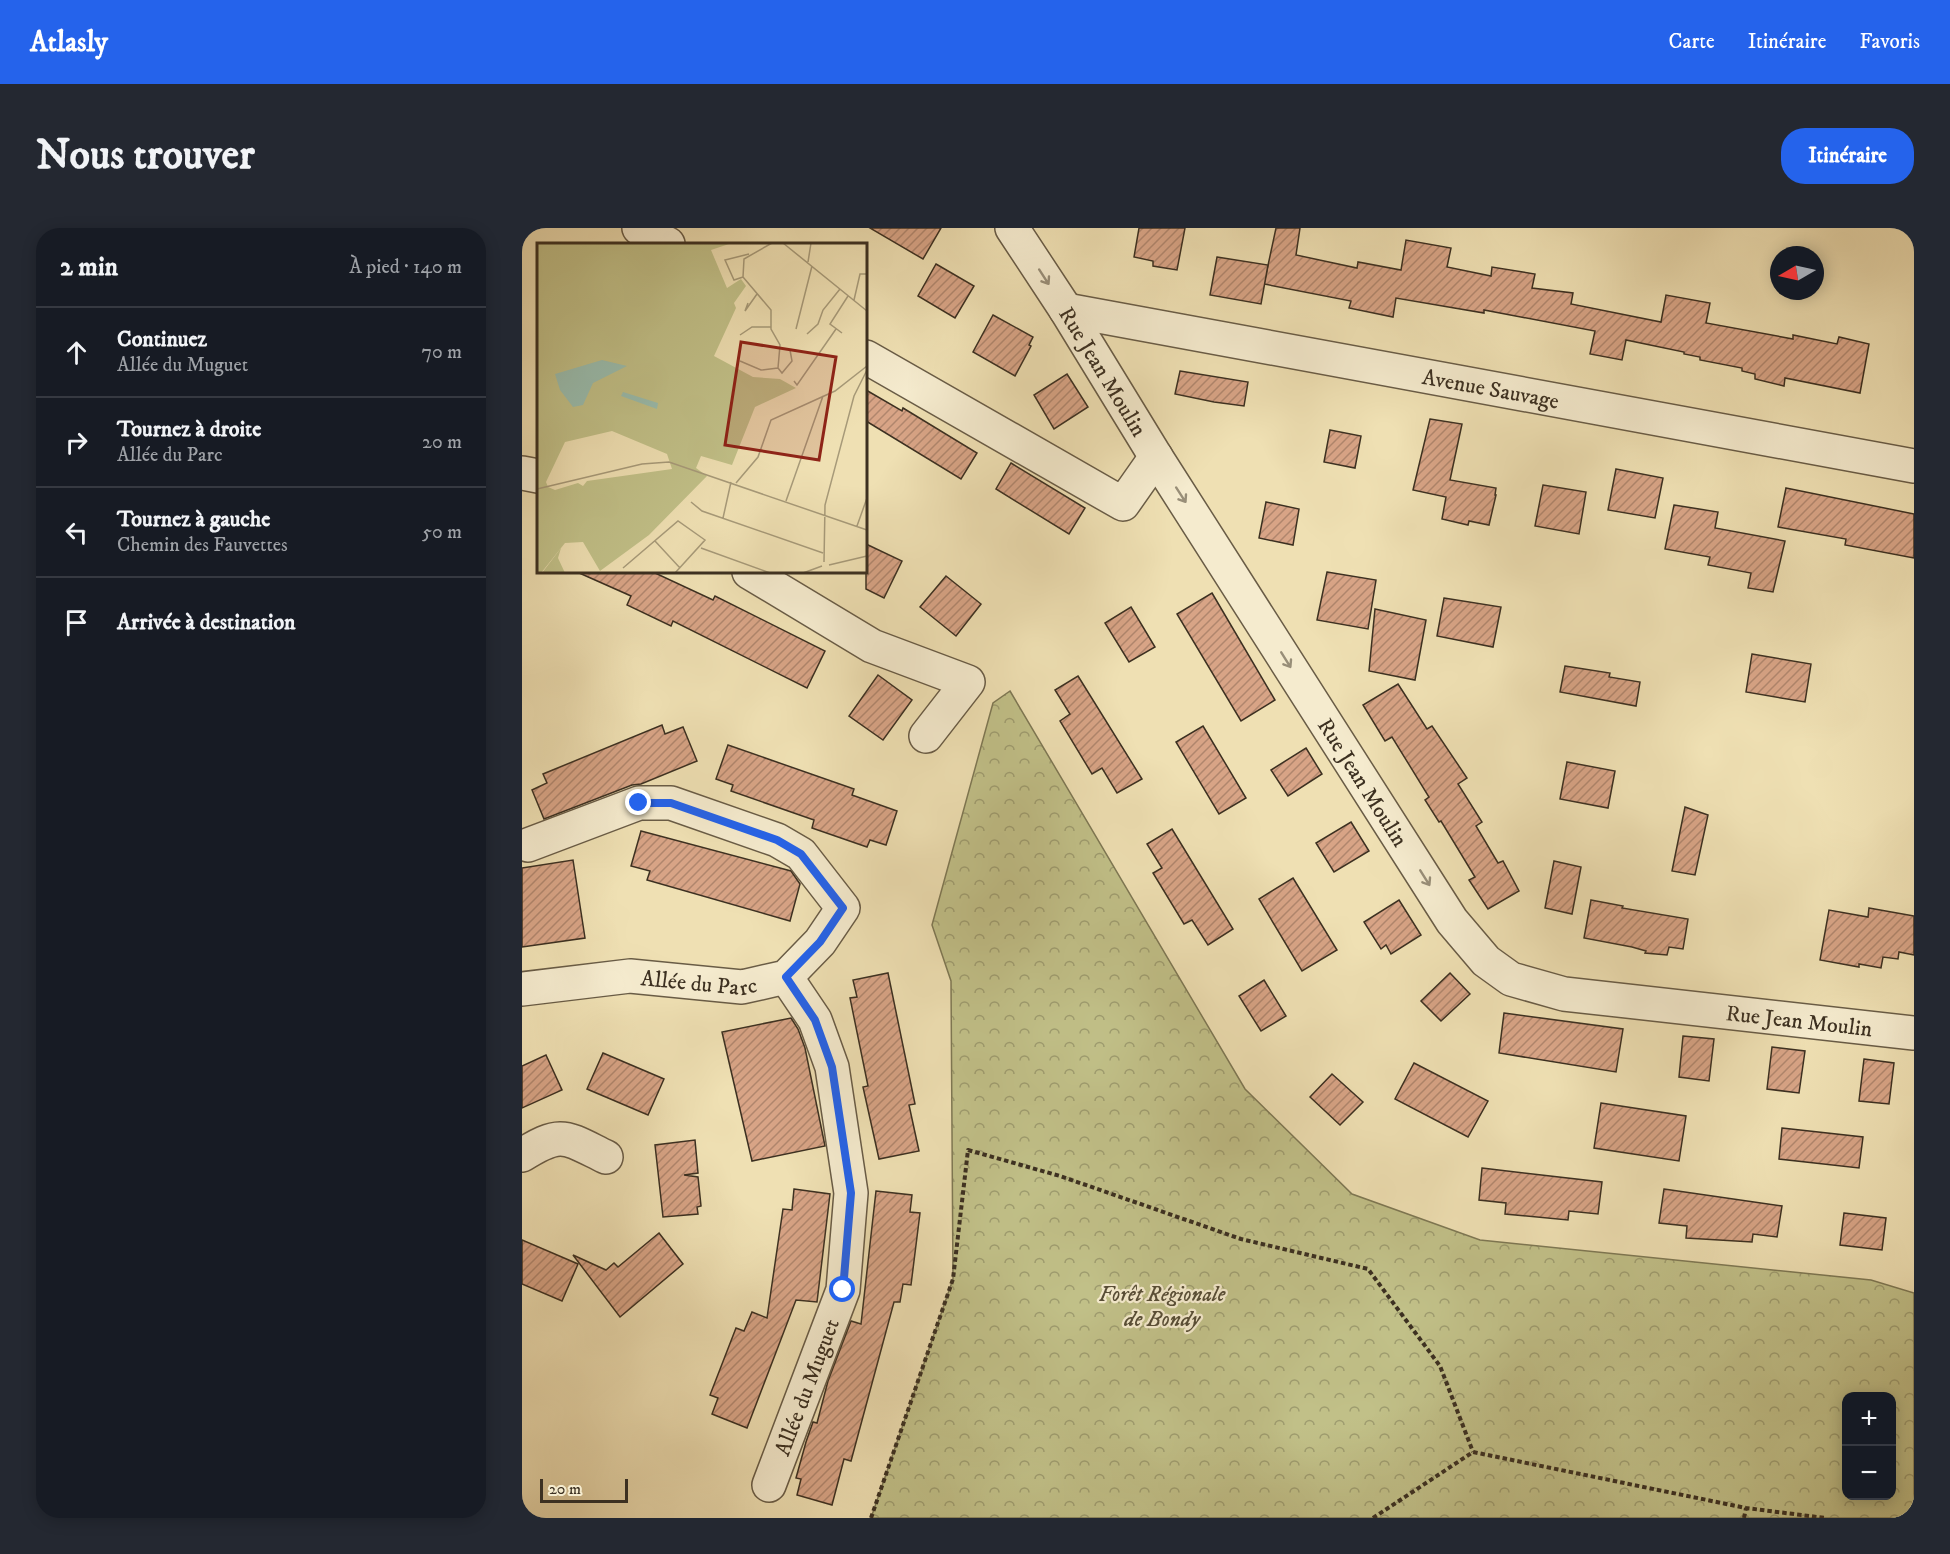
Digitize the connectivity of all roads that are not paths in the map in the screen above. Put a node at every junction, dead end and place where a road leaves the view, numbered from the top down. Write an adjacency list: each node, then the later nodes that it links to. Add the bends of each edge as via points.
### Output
1 (639, 228): 3 (street)
2 (1012, 228): 4 (street, Rue Jean Moulin, one-way to 4)
3 (666, 243)
4 (1066, 310): 6 (street, Rue Jean Moulin); 7 (street, Avenue Sauvage)
5 (867, 358): 6 (street, via 1123,504)
6 (1156, 457): 15 (street, Rue Jean Moulin, one-way to 15, via 1452,921 1486,961 1511,979 1564,994)
7 (1914, 466)
8 (522, 473): 9 (street)
9 (537, 477)
10 (751, 573): 11 (street, via 872,646 968,682)
11 (926, 736)
12 (528, 845): 13 (street, Allée du Parc, via 639,803 671,803 777,840 801,854 843,908 820,942)
13 (786, 977): 14 (street, Allée du Parc, via 742,987 630,976); 18 (street, Allée du Muguet, via 815,1020 832,1067 851,1193 843,1290)
14 (522, 989)
15 (1914, 1033)
16 (522, 1155): 17 (street, via 545,1141 567,1138)
17 (606, 1157)
18 (769, 1485)

